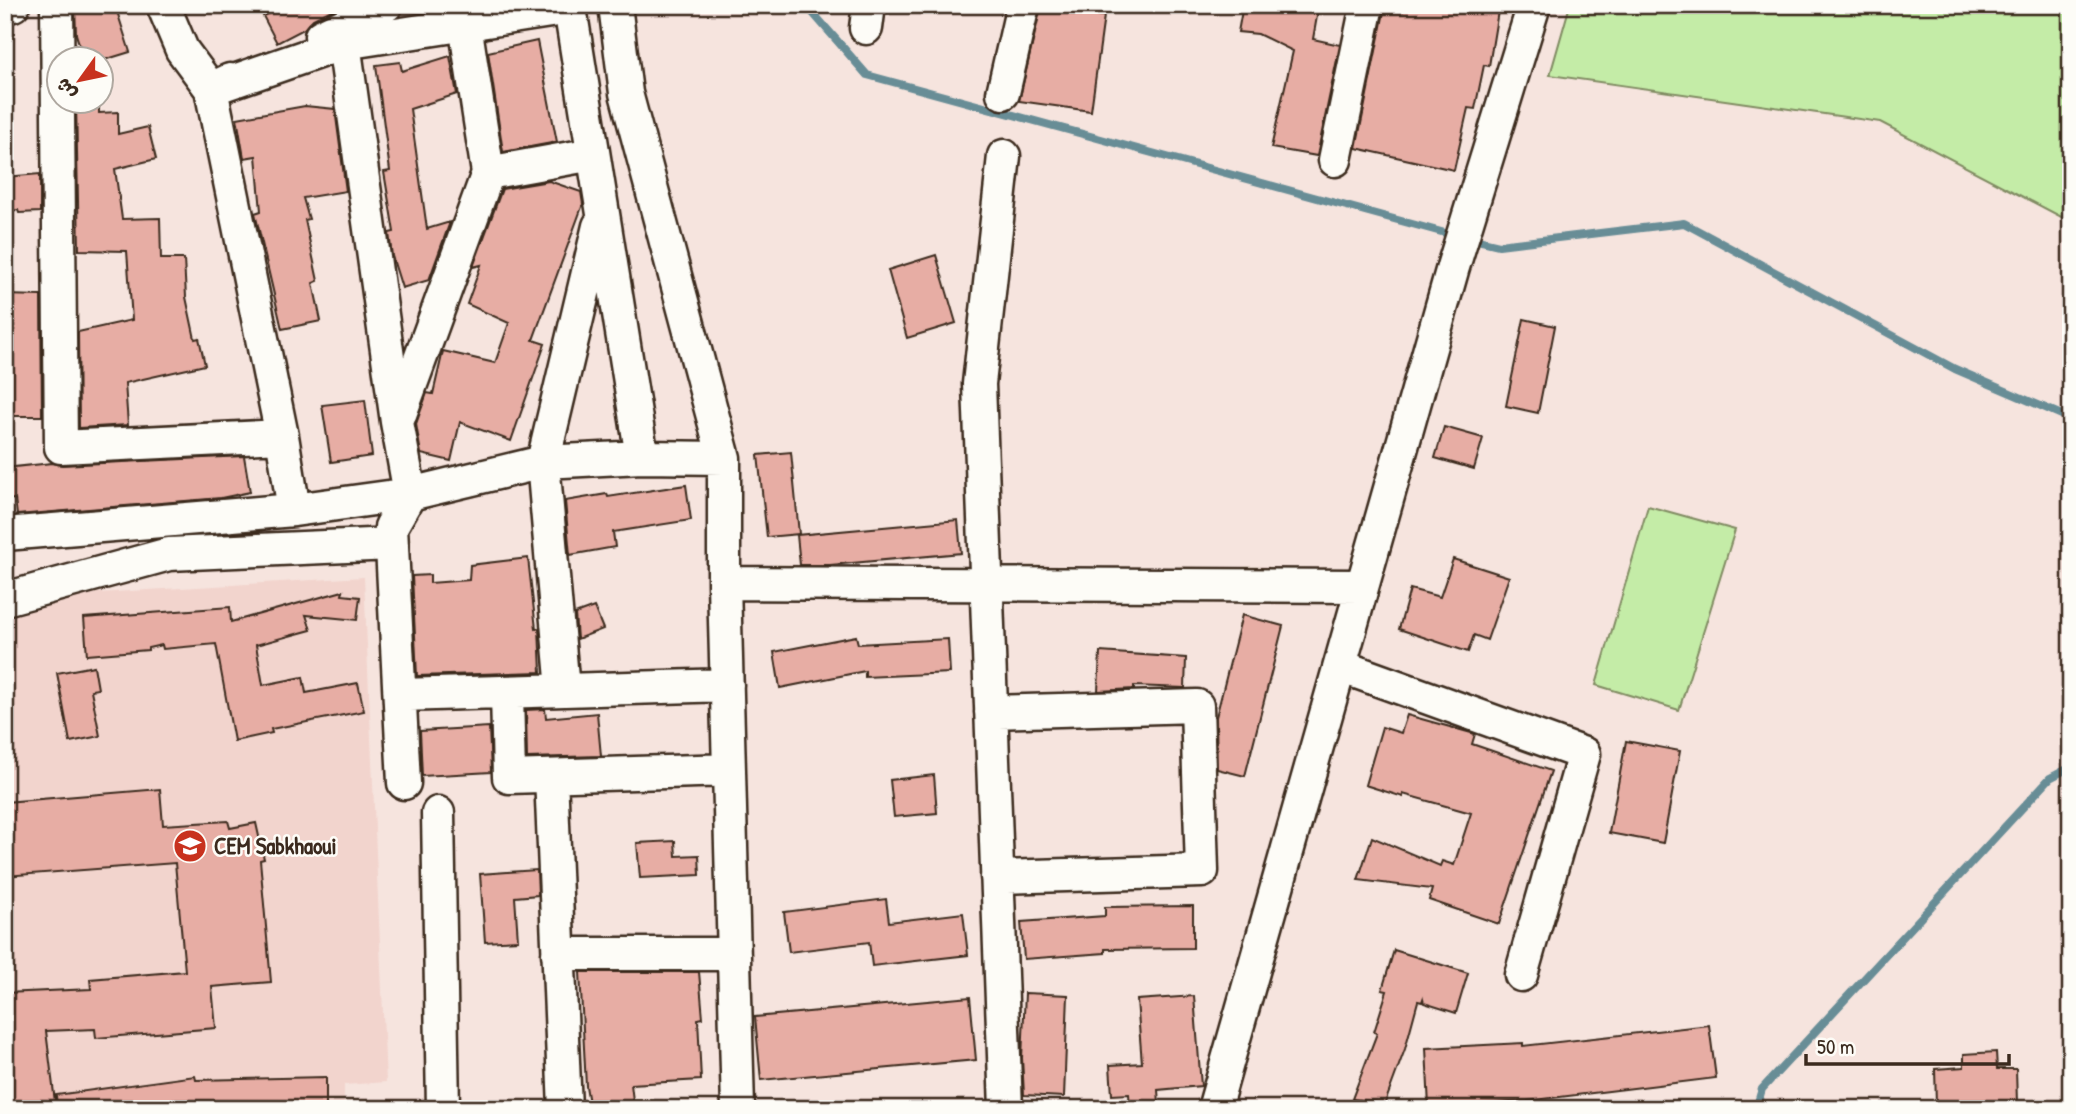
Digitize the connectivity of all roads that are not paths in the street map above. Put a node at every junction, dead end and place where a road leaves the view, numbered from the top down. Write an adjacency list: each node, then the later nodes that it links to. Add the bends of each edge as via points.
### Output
1 (13, 5): 9 (street)
2 (58, 5): 21 (street, via 61,447)
3 (163, 5): 13 (street, via 183,50)
4 (386, 5): 13 (street)
5 (615, 5): 23 (street, via 626,93)
6 (1023, 5): 14 (street)
7 (1367, 5): 17 (street)
8 (1534, 5): 31 (street)
9 (5, 8)
10 (533, 9): 11 (street); 15 (street, via 570,8)
11 (465, 24): 12 (street); 18 (street)
12 (344, 43): 13 (street); 20 (street)
13 (211, 89): 21 (street)
14 (1003, 93)
15 (593, 154): 18 (street); 19 (street)
16 (1004, 156): 30 (street, via 979,384)
17 (1335, 160)
18 (488, 173): 20 (street)
19 (603, 212): 22 (street); 24 (street)
20 (397, 422): 25 (street)
21 (282, 436): 26 (street)
22 (642, 457): 23 (street); 24 (street)
23 (724, 458): 29 (street)
24 (543, 462): 25 (street); 35 (street)
25 (410, 495): 26 (street); 28 (street, via 391,527)
26 (294, 510): 27 (street)
27 (5, 534)
28 (392, 544): 32 (street, via 169,554); 37 (street)
29 (724, 583): 30 (street); 34 (street)
30 (986, 584): 31 (street); 38 (street)
31 (1362, 586): 33 (street)
32 (5, 599)
33 (1340, 666): 46 (street, via 1584,754); 51 (street)
34 (727, 685): 35 (street); 39 (street)
35 (563, 690): 36 (street)
36 (507, 692): 37 (street); 40 (street, via 509,777)
37 (401, 695): 41 (street)
38 (991, 712): 43 (street); 43 (street, via 1196,706 1198,734 1202,871)
39 (729, 770): 40 (street); 45 (street)
40 (551, 776): 44 (street)
41 (404, 783)
42 (438, 813): 47 (street)
43 (997, 877): 50 (street)
44 (558, 954): 45 (street); 48 (street)
45 (734, 954): 49 (street)
46 (1521, 975)
47 (443, 1109)
48 (565, 1109)
49 (738, 1109)
50 (1006, 1109)
51 (1214, 1109)

